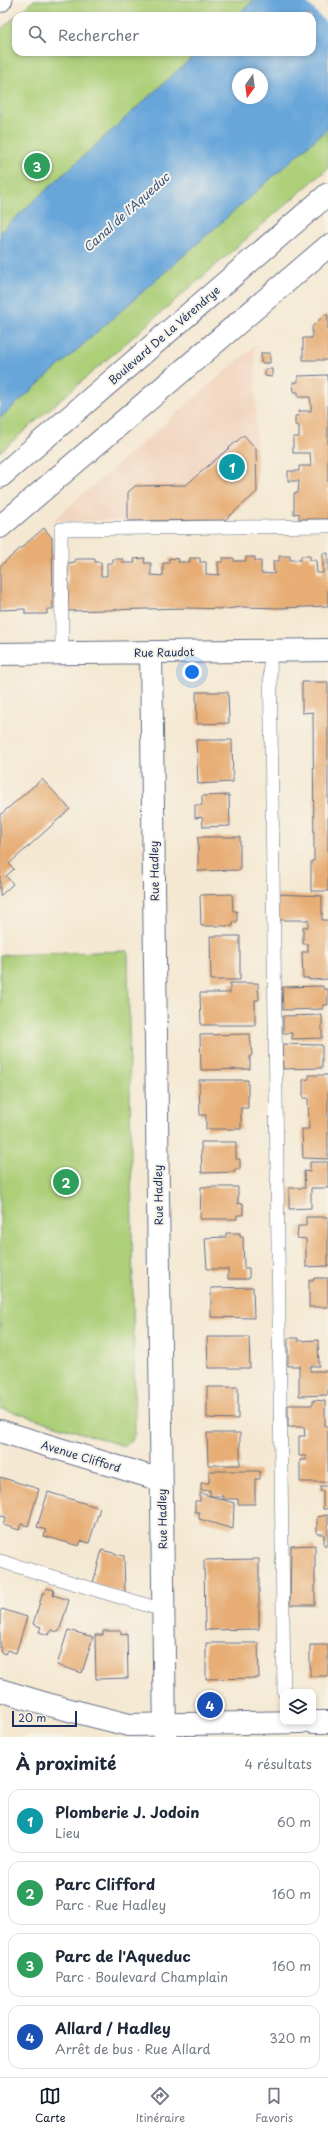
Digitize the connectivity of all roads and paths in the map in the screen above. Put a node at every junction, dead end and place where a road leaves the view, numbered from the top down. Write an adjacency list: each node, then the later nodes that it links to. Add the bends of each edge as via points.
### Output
1 (328, 194): 3 (street, Boulevard De La Vérendrye)
2 (328, 246): 5 (street)
3 (0, 477)
4 (328, 526): 9 (lane, via 61,529)
5 (0, 528)
6 (270, 650): 7 (street, Rue Raudot); 8 (street, Rue Raudot); 15 (lane)
7 (328, 650)
8 (151, 652): 9 (street, Rue Raudot); 12 (street, Rue Hadley)
9 (62, 653): 10 (street, Rue Raudot)
10 (0, 654)
11 (0, 1431): 12 (street, Avenue Clifford)
12 (162, 1480): 14 (street, Rue Hadley)
13 (0, 1561): 14 (lane)
14 (163, 1610): 21 (street, Rue Hadley)
15 (284, 1689)
16 (0, 1690): 21 (street, via 129,1725)
17 (280, 1722): 21 (street)
18 (316, 1722): 19 (street)
19 (328, 1722)
20 (284, 1725): 22 (lane)
21 (165, 1730)
22 (284, 1737)

